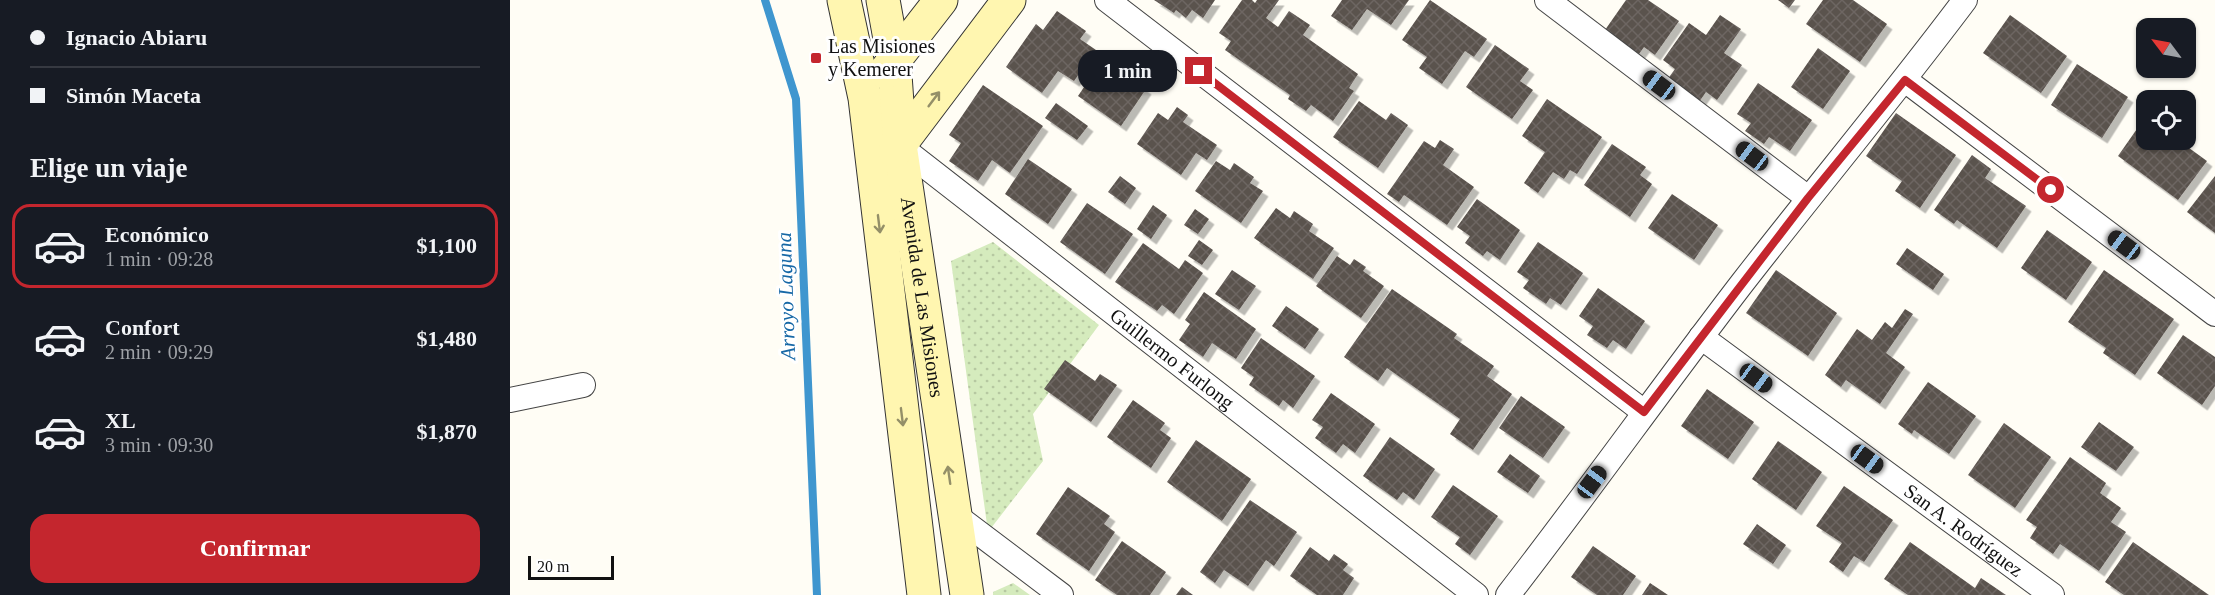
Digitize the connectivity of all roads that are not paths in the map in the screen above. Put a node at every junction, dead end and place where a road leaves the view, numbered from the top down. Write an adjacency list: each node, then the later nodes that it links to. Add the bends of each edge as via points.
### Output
1 (844, 0): 10 (main road, Avenida de Las Misiones)
2 (883, 0): 8 (main road, Avenida de Las Misiones)
3 (941, 0): 8 (main road)
4 (1009, 0): 11 (main road, one-way to 4)
5 (1107, 0): 18 (street)
6 (1547, 0): 13 (street)
7 (1954, 4): 9 (street)
8 (894, 61): 10 (main road); 11 (main road, Avenida de Las Misiones)
9 (1905, 80): 13 (street); 14 (street)
10 (866, 112): 11 (street, Guillermo Furlong); 12 (main road, Avenida de Las Misiones)
11 (900, 145): 12 (main road); 19 (main road, Avenida de Las Misiones, one-way to 11); 24 (street, Guillermo Furlong)
12 (874, 179): 21 (main road, Avenida de Las Misiones, one-way to 21)
13 (1808, 198): 15 (street)
14 (2215, 314)
15 (1701, 337): 18 (street); 25 (street, San A. Rodríguez)
16 (583, 385): 17 (street)
17 (510, 400)
18 (1644, 412): 20 (street)
19 (955, 515): 22 (main road, Avenida de Las Misiones); 23 (street)
20 (1515, 593)
21 (924, 595)
22 (967, 595)
23 (1061, 595)
24 (1476, 595)
25 (2052, 595)

